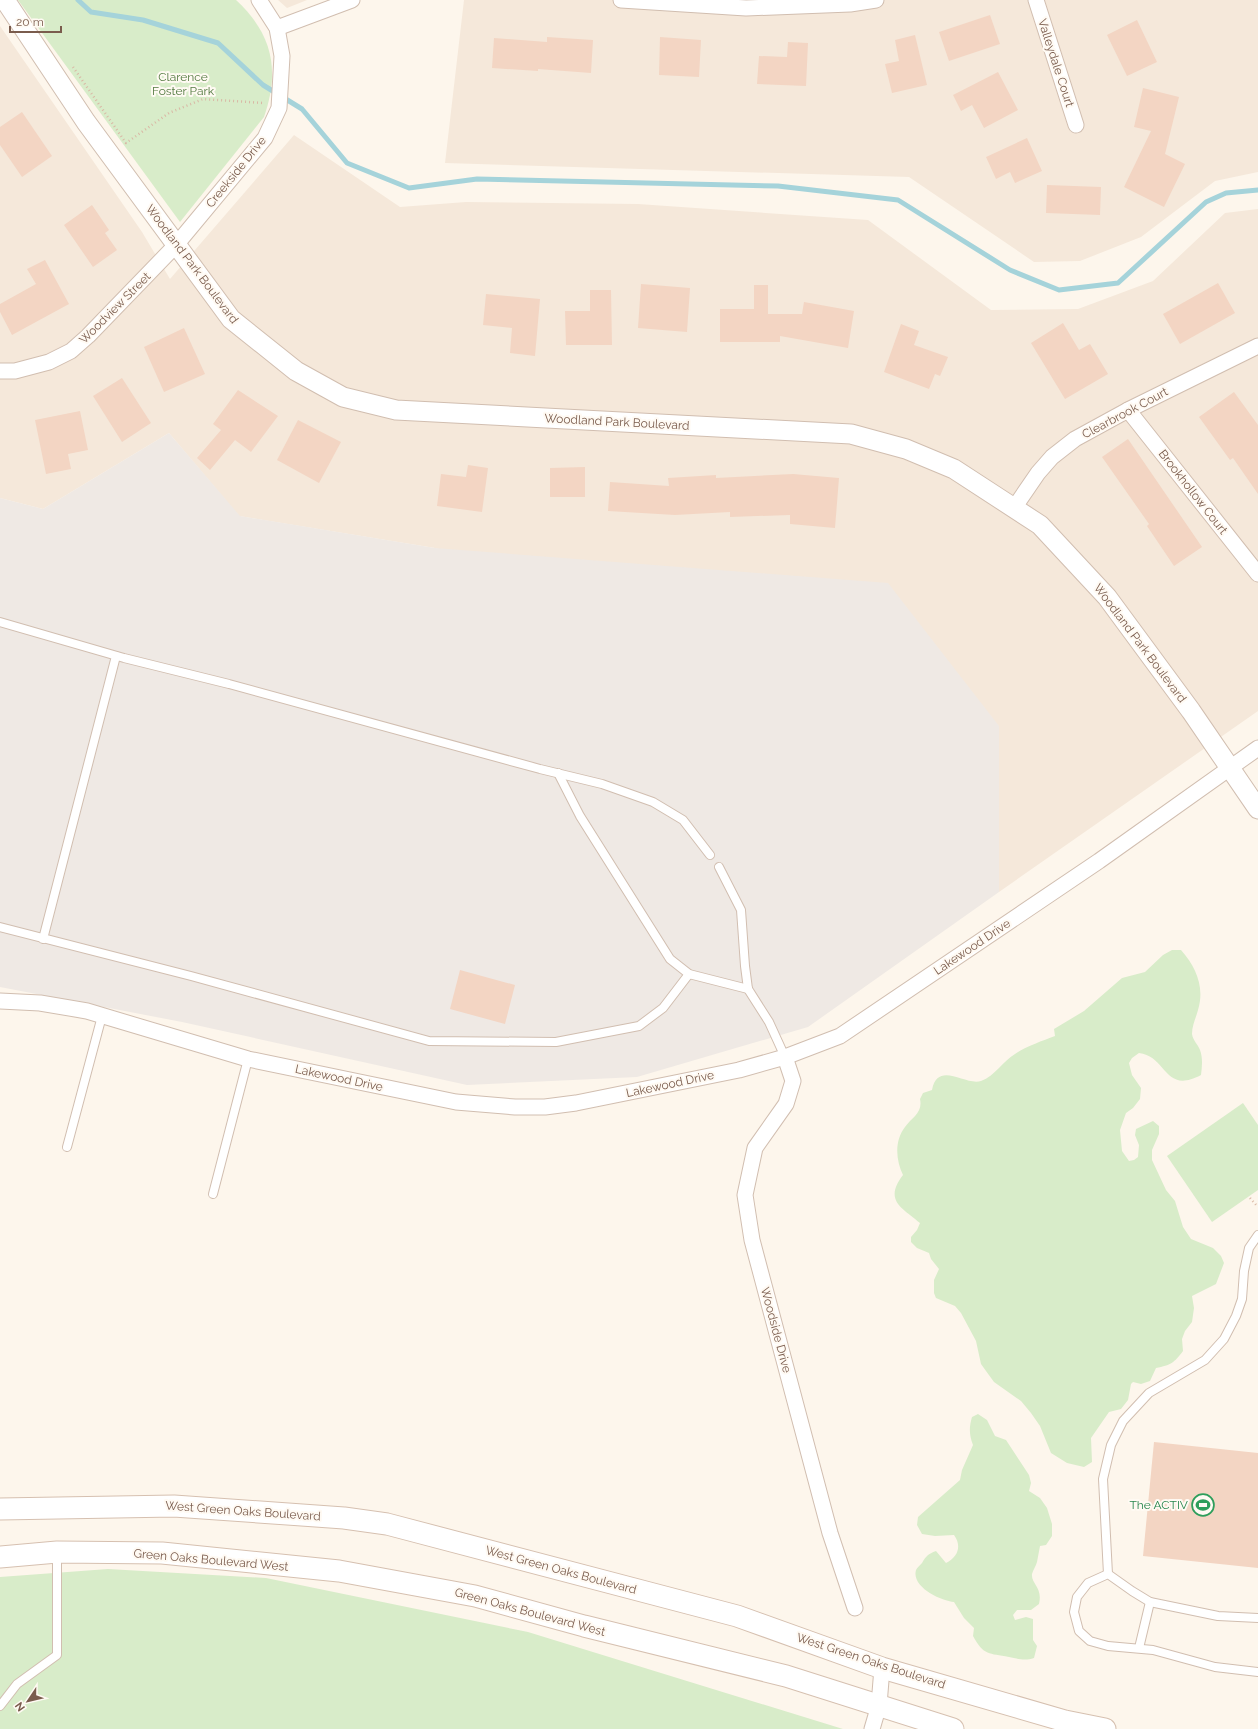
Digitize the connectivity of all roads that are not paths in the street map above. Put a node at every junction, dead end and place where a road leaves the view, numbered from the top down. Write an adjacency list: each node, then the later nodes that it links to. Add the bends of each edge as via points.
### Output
1 (5, 0): 9 (street, Woodland Park Boulevard, via 86,122)
2 (259, 0): 7 (street, Creekside Drive)
3 (352, 0): 7 (street)
4 (621, 0): 5 (street, via 746,8 850,4)
5 (876, 0)
6 (1036, 0): 8 (street, Valleydale Court)
7 (277, 28): 9 (street, Creekside Drive, via 282,56 279,108 265,138)
8 (1076, 125)
9 (176, 246): 11 (street, Woodview Street, via 71,351 49,362 15,371); 13 (street, Woodland Park Boulevard, via 231,319 296,371 343,397 396,410 851,434 906,449 954,469)
10 (1258, 346): 12 (street, Clearbrook Court)
11 (0, 371)
12 (1128, 410): 13 (street, Clearbrook Court, via 1075,439 1052,457); 14 (street, Brookhollow Court)
13 (1014, 508): 18 (street, Woodland Park Boulevard, via 1040,526 1107,597 1192,711)
14 (1258, 574)
15 (0, 622): 16 (lane)
16 (116, 656): 19 (lane); 24 (lane)
17 (1258, 748): 18 (street, Lakewood Drive)
18 (1230, 768): 20 (street, Woodland Park Boulevard); 29 (street, Lakewood Drive, via 1099,861 840,1036)
19 (558, 773): 21 (lane, via 602,784 653,802 683,820); 25 (lane, via 580,816 670,959)
20 (1258, 809)
21 (710, 856)
22 (719, 867): 26 (lane, via 741,910)
23 (0, 927): 24 (lane)
24 (43, 938): 25 (lane, via 429,1041 556,1042 639,1026 663,1008)
25 (689, 974): 26 (lane)
26 (748, 989): 29 (lane, via 769,1022)
27 (0, 1001): 28 (street, Lakewood Drive, via 40,1003)
28 (102, 1016): 30 (street, Lakewood Drive); 31 (lane)
29 (785, 1057): 30 (street, Lakewood Drive, via 739,1070 545,1107 456,1102); 39 (street, Woodside Drive, via 793,1081 786,1104 755,1148 745,1195 752,1240 830,1533)
30 (248, 1058): 32 (lane)
31 (67, 1147)
32 (213, 1194)
33 (1258, 1235): 37 (lane, via 1249,1248 1242,1299 1224,1339 1205,1360 1149,1393 1123,1421 1111,1445 1103,1479)
34 (0, 1509): 42 (main road, West Green Oaks Boulevard, via 174,1506 344,1518 387,1524 737,1616)
35 (57, 1552): 36 (main road, Green Oaks Boulevard West); 44 (main road, Green Oaks Boulevard West, via 162,1553 339,1571 475,1596 786,1676); 45 (lane, via 57,1655 16,1684)
36 (0, 1557)
37 (1108, 1574): 38 (lane); 41 (lane, via 1088,1583 1077,1597 1074,1612 1079,1631 1090,1641 1108,1646)
38 (1150, 1602): 40 (lane, via 1218,1616); 41 (lane)
39 (855, 1608)
40 (1258, 1618)
41 (1139, 1648): 43 (lane, via 1215,1668)
42 (882, 1668): 44 (street); 48 (main road, West Green Oaks Boulevard, via 1065,1721)
43 (1258, 1672)
44 (879, 1705): 46 (street); 47 (main road, Green Oaks Boulevard West)
45 (0, 1706)
46 (872, 1729)
47 (953, 1729)
48 (1105, 1729)

